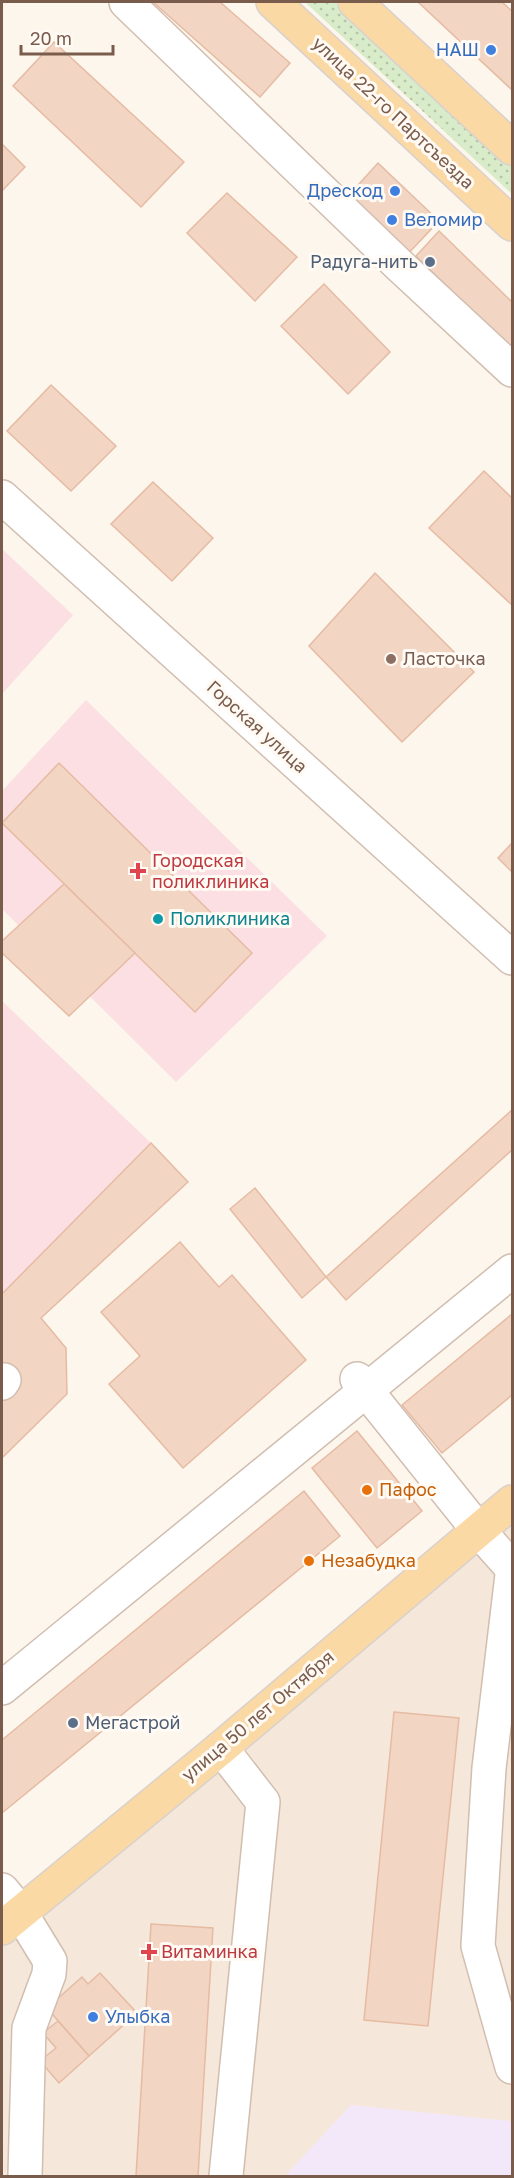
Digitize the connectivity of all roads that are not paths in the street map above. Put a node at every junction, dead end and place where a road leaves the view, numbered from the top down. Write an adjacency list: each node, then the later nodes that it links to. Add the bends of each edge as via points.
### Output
1 (126, 2): 6 (street)
2 (273, 2): 5 (main road, улица 22-го Партсъезда)
3 (355, 2): 4 (main road)
4 (513, 148)
5 (513, 224)
6 (513, 370)
7 (2, 496): 8 (street, Горская улица)
8 (513, 958)
9 (513, 1271): 10 (street)
10 (362, 1384): 12 (street); 15 (street)
11 (513, 1502): 12 (main road, улица 50 лет Октября)
12 (479, 1531): 13 (street); 16 (main road, улица 50 лет Октября)
13 (513, 1568)
14 (513, 1575): 18 (street, via 489,1768 478,1946)
15 (2, 1688)
16 (220, 1748): 17 (main road, улица 50 лет Октября); 20 (street, via 263,1802)
17 (8, 1910): 19 (street, via 51,1961 50,1974 29,2028)
18 (513, 2067)
19 (25, 2176)
20 (226, 2176)

